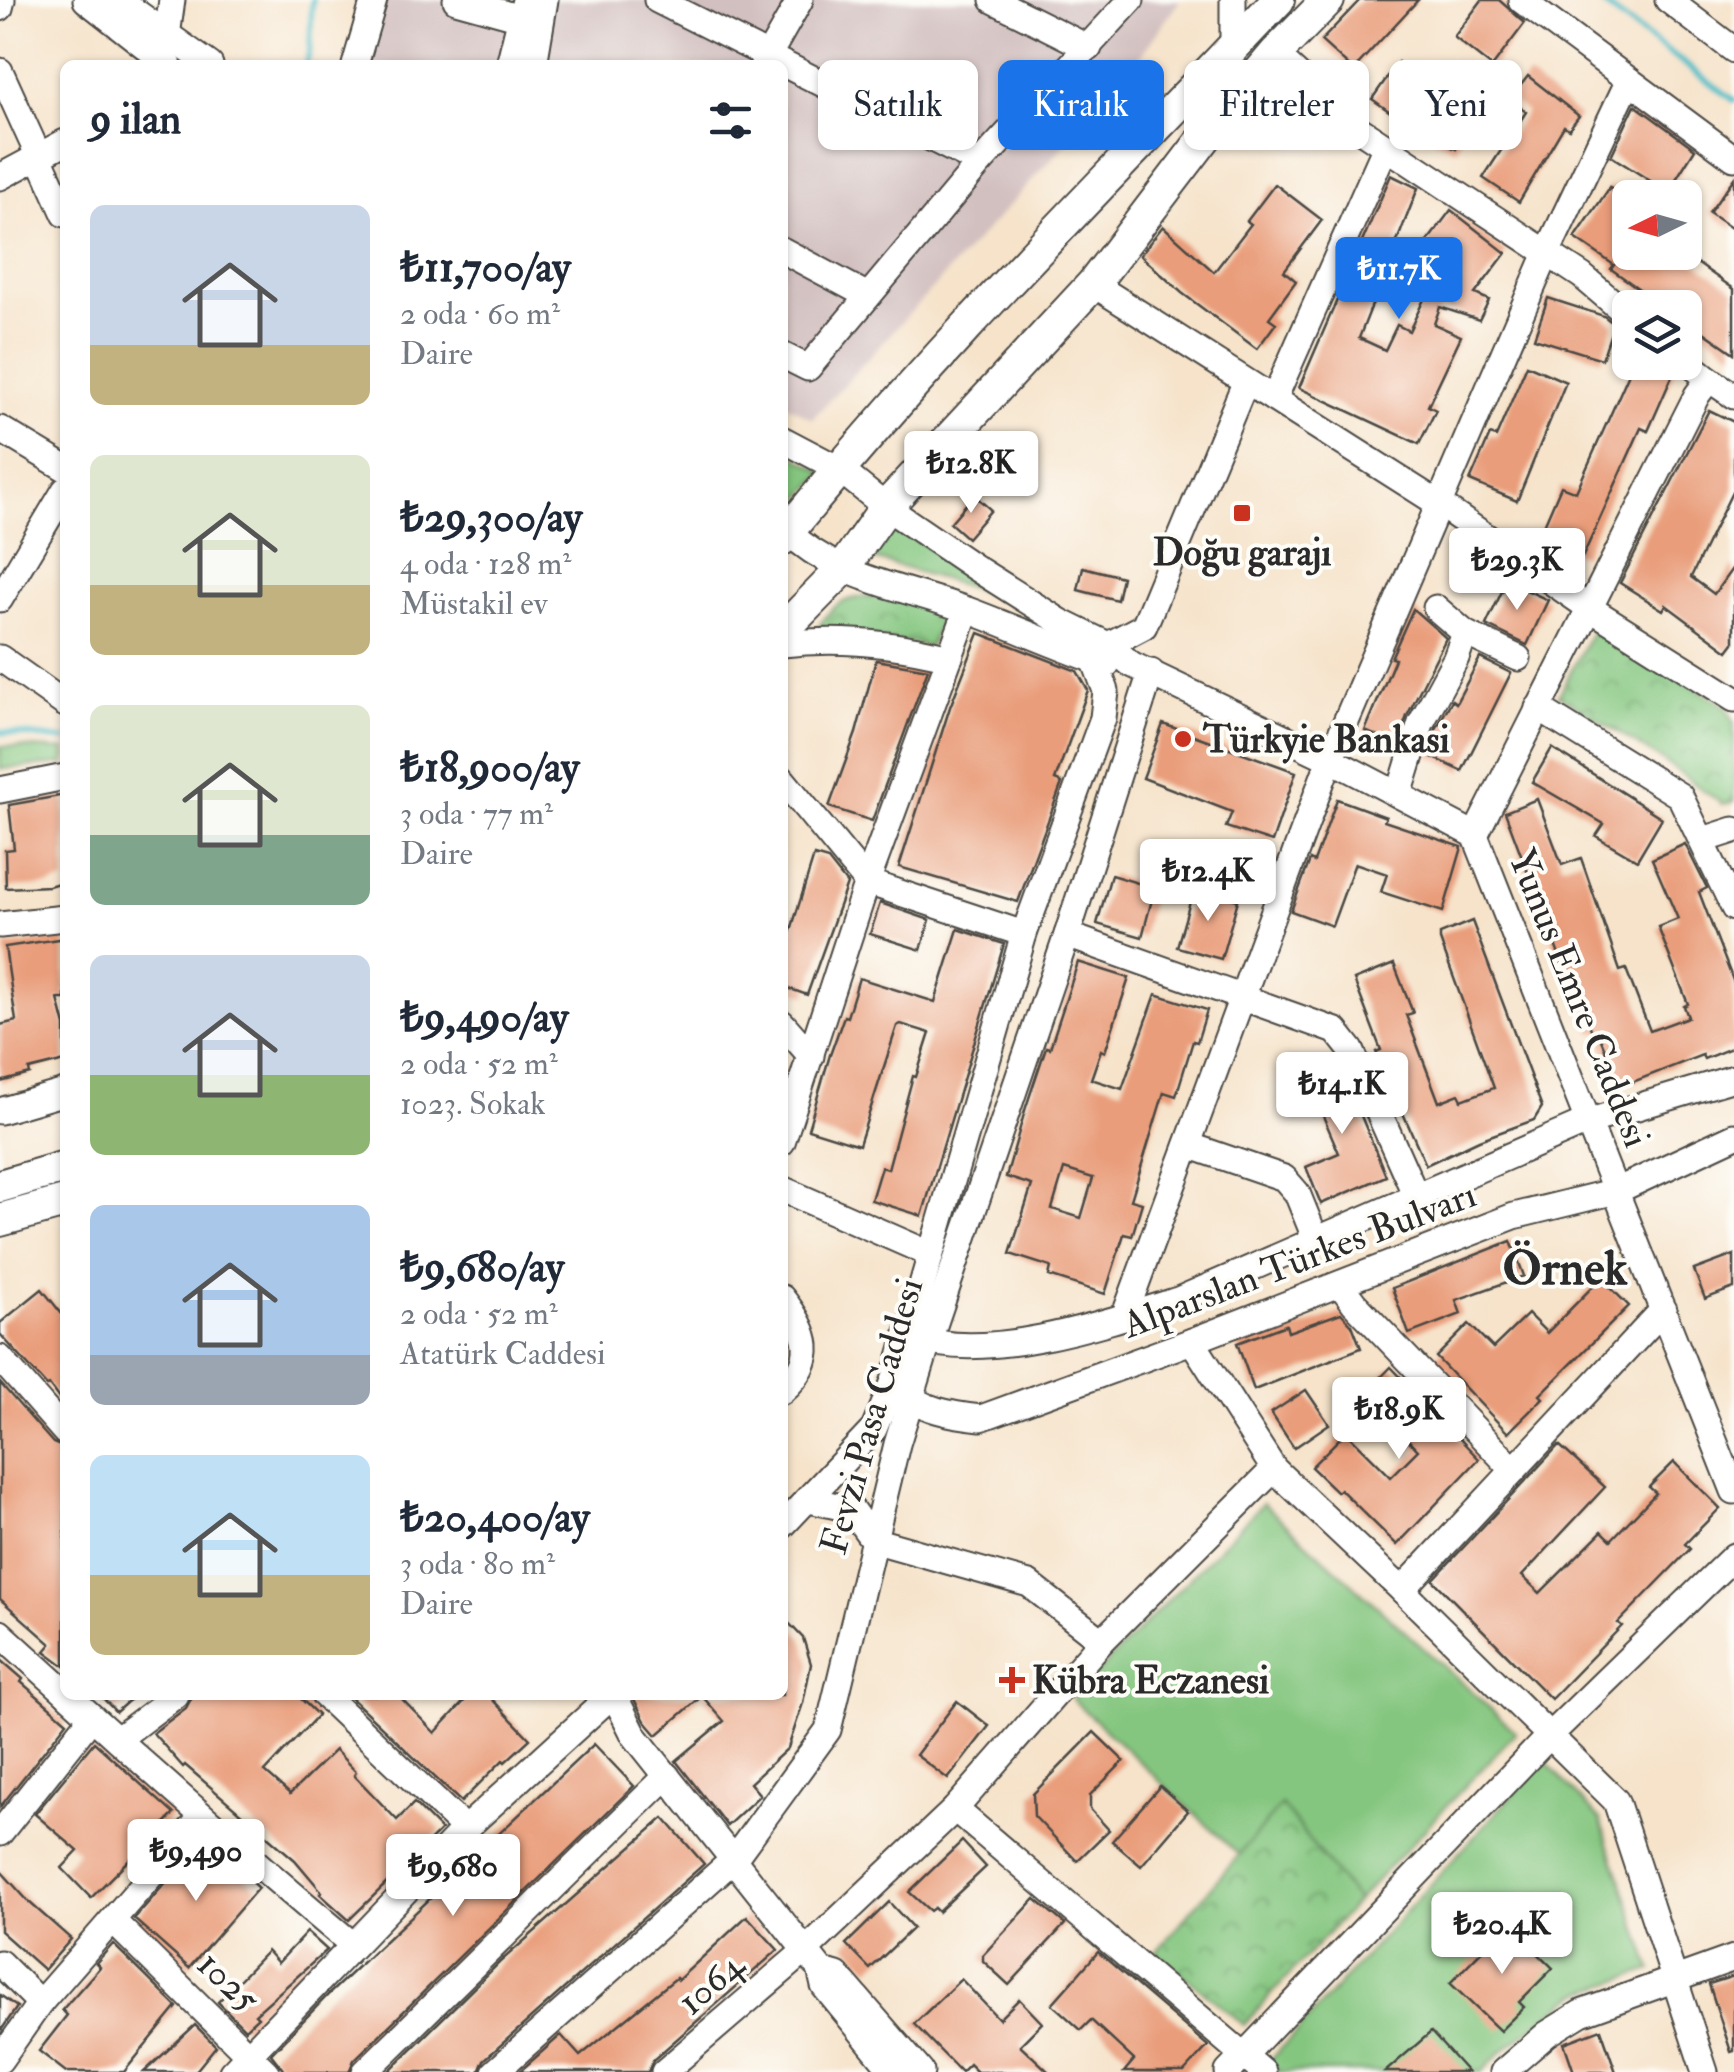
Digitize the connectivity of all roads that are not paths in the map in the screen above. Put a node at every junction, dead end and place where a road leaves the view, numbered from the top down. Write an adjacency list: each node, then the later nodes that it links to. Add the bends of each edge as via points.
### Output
1 (2, 0): 17 (street)
2 (86, 0): 24 (street)
3 (119, 0): 19 (street)
4 (172, 0): 19 (street)
5 (374, 0): 26 (street)
6 (456, 0): 18 (street)
7 (546, 0): 28 (street)
8 (657, 0): 29 (street)
9 (800, 0): 30 (street)
10 (993, 0): 21 (street)
11 (1132, 0): 21 (street)
12 (1234, 0): 20 (street)
13 (1278, 0): 20 (main road)
14 (1328, 0): 23 (main road)
15 (1521, 0): 33 (street)
16 (1668, 0): 22 (street)
17 (0, 8)
18 (523, 9): 27 (street)
19 (168, 36): 25 (street)
20 (1233, 47): 55 (main road)
21 (1089, 48): 38 (street)
22 (1734, 50)
23 (1275, 54): 35 (street, via 1350,123); 43 (main road)
24 (163, 60)
25 (203, 60)
26 (356, 60)
27 (510, 60)
28 (535, 60)
29 (764, 60)
30 (767, 60)
31 (0, 72): 36 (street)
32 (788, 72): 38 (street)
33 (1630, 80): 37 (street); 42 (street)
34 (60, 145): 36 (street)
35 (1386, 146): 42 (street); 51 (street)
36 (40, 156): 39 (street); 40 (street)
37 (1734, 158)
38 (980, 164): 44 (street)
39 (0, 177)
40 (60, 202)
41 (788, 253): 44 (street)
42 (1548, 253): 45 (street); 57 (street)
43 (1093, 284): 49 (street); 58 (main road)
44 (868, 296): 46 (street, via 808,368)
45 (1612, 302)
46 (788, 358)
47 (1702, 373): 48 (street)
48 (1709, 379): 50 (street); 63 (street)
49 (1245, 383): 51 (street); 69 (street, via 1144,626)
50 (1734, 396)
51 (1274, 399): 57 (street)
52 (0, 429): 54 (street)
53 (788, 442): 55 (street)
54 (60, 465)
55 (840, 468): 58 (street); 59 (main road)
56 (60, 498): 62 (street)
57 (1439, 504): 63 (street); 77 (street)
58 (886, 506): 61 (main road); 69 (street)
59 (788, 528)
60 (788, 536): 61 (street)
61 (842, 571): 65 (street); 66 (main road)
62 (0, 599)
63 (1588, 606): 74 (street); 76 (street)
64 (1436, 608): 67 (street)
65 (967, 610): 69 (street); 70 (street)
66 (788, 625)
67 (1465, 633): 72 (street); 81 (street, via 1421,724)
68 (788, 644): 70 (street, via 870,641)
69 (1101, 652): 73 (street, Yunus Emre Caddesi, via 1115,666); 89 (street, Fevzi Pasa Caddesi, via 1104,718)
70 (950, 657): 85 (street)
71 (0, 658): 75 (street)
72 (1518, 658)
73 (1141, 668): 77 (street, Yunus Emre Caddesi); 90 (street, Fevzi Pasa Caddesi)
74 (1734, 699)
75 (60, 700)
76 (1538, 708): 83 (street); 84 (street, via 1680,796)
77 (1330, 758): 81 (street, Yunus Emre Caddesi); 91 (street)
78 (60, 778): 80 (street)
79 (788, 786): 85 (street)
80 (0, 790)
81 (1399, 796): 83 (street, Yunus Emre Caddesi)
82 (1734, 830): 84 (street)
83 (1475, 836): 97 (street, Yunus Emre Caddesi)
84 (1703, 840): 86 (street)
85 (867, 882): 89 (street); 93 (street)
86 (1734, 908)
87 (60, 919): 88 (street)
88 (0, 925)
89 (1024, 934): 109 (street, Fevzi Pasa Caddesi)
90 (1067, 935): 91 (street); 114 (street, Fevzi Pasa Caddesi)
91 (1242, 999): 100 (street); 105 (street, via 1336,1031 1351,1050)
92 (788, 1029): 93 (street)
93 (811, 1056): 98 (street)
94 (1734, 1078): 97 (street, Alparslan Türkes Bulvarı)
95 (60, 1093): 96 (street)
96 (0, 1111)
97 (1587, 1122): 103 (street, Yunus Emre Caddesi); 105 (street, Alparslan Türkes Bulvarı)
98 (788, 1124)
99 (1734, 1136): 103 (street, Alparslan Türkes Bulvarı)
100 (1188, 1144): 108 (street, via 1284,1178 1298,1194); 113 (street)
101 (60, 1168): 102 (main road)
102 (0, 1186)
103 (1616, 1191): 110 (street, Alparslan Türkes Bulvarı, via 1514,1216); 112 (street, Yunus Emre Caddesi)
104 (788, 1192): 109 (street)
105 (1416, 1196): 108 (street, Alparslan Türkes Bulvarı)
106 (60, 1203): 107 (main road)
107 (0, 1220)
108 (1316, 1240): 113 (street, Alparslan Türkes Bulvarı)
109 (930, 1254): 114 (street, Fevzi Pasa Caddesi)
110 (1340, 1284): 115 (street, Alparslan Türkes Bulvarı); 121 (street)
111 (788, 1306): 117 (street, via 807,1345 803,1366)
112 (1662, 1310): 121 (street); 122 (street, Yunus Emre Caddesi)
113 (1124, 1317): 114 (street, Alparslan Türkes Bulvarı, via 1002,1346)
114 (917, 1338): 118 (street, Fevzi Pasa Caddesi)
115 (1192, 1341): 118 (street, Alparslan Türkes Bulvarı, via 981,1418 952,1414); 120 (street)
116 (0, 1358): 119 (street)
117 (788, 1384)
118 (902, 1390): 123 (street); 125 (street, Fevzi Pasa Caddesi)
119 (60, 1426)
120 (1274, 1468): 127 (street); 129 (street, 1064)
121 (1514, 1470): 127 (street)
122 (1734, 1491)
123 (809, 1500): 124 (street); 125 (street, via 851,1509)
124 (788, 1520)
125 (873, 1540): 129 (street, via 1029,1584); 144 (street, Fevzi Pasa Caddesi, via 828,1730)
126 (1734, 1556): 137 (street)
127 (1402, 1590): 137 (street)
128 (0, 1632): 130 (street)
129 (1102, 1641): 140 (street, 1064)
130 (60, 1688)
131 (73, 1700): 136 (street)
132 (169, 1700): 138 (street)
133 (329, 1700): 142 (street)
134 (607, 1700): 142 (street)
135 (616, 1700): 139 (street)
136 (92, 1717): 138 (street); 143 (street)
137 (1549, 1736): 150 (street, via 1616,1801); 154 (street)
138 (119, 1738): 141 (street)
139 (667, 1776): 144 (street); 157 (street)
140 (955, 1809): 148 (street, 1064); 154 (street)
141 (201, 1818): 145 (street); 146 (street)
142 (465, 1829): 146 (street)
143 (0, 1833)
144 (734, 1859): 148 (street); 158 (street, Fevzi Pasa Caddesi)
145 (113, 1921): 151 (street); 153 (street, 1025)
146 (352, 1945): 153 (street)
147 (1734, 1958): 150 (street)
148 (813, 1960): 155 (street, 1064); 156 (street, via 824,1986); 159 (street, via 837,1975)
149 (0, 1963): 151 (street)
150 (1676, 1979): 160 (street, via 1581,2013); 161 (street)
151 (40, 2003): 152 (street)
152 (0, 2060)
153 (249, 2066)
154 (1245, 2066)
155 (681, 2067)
156 (888, 2070)
157 (365, 2072)
158 (495, 2072)
159 (920, 2072)
160 (1503, 2072)
161 (1705, 2072)

